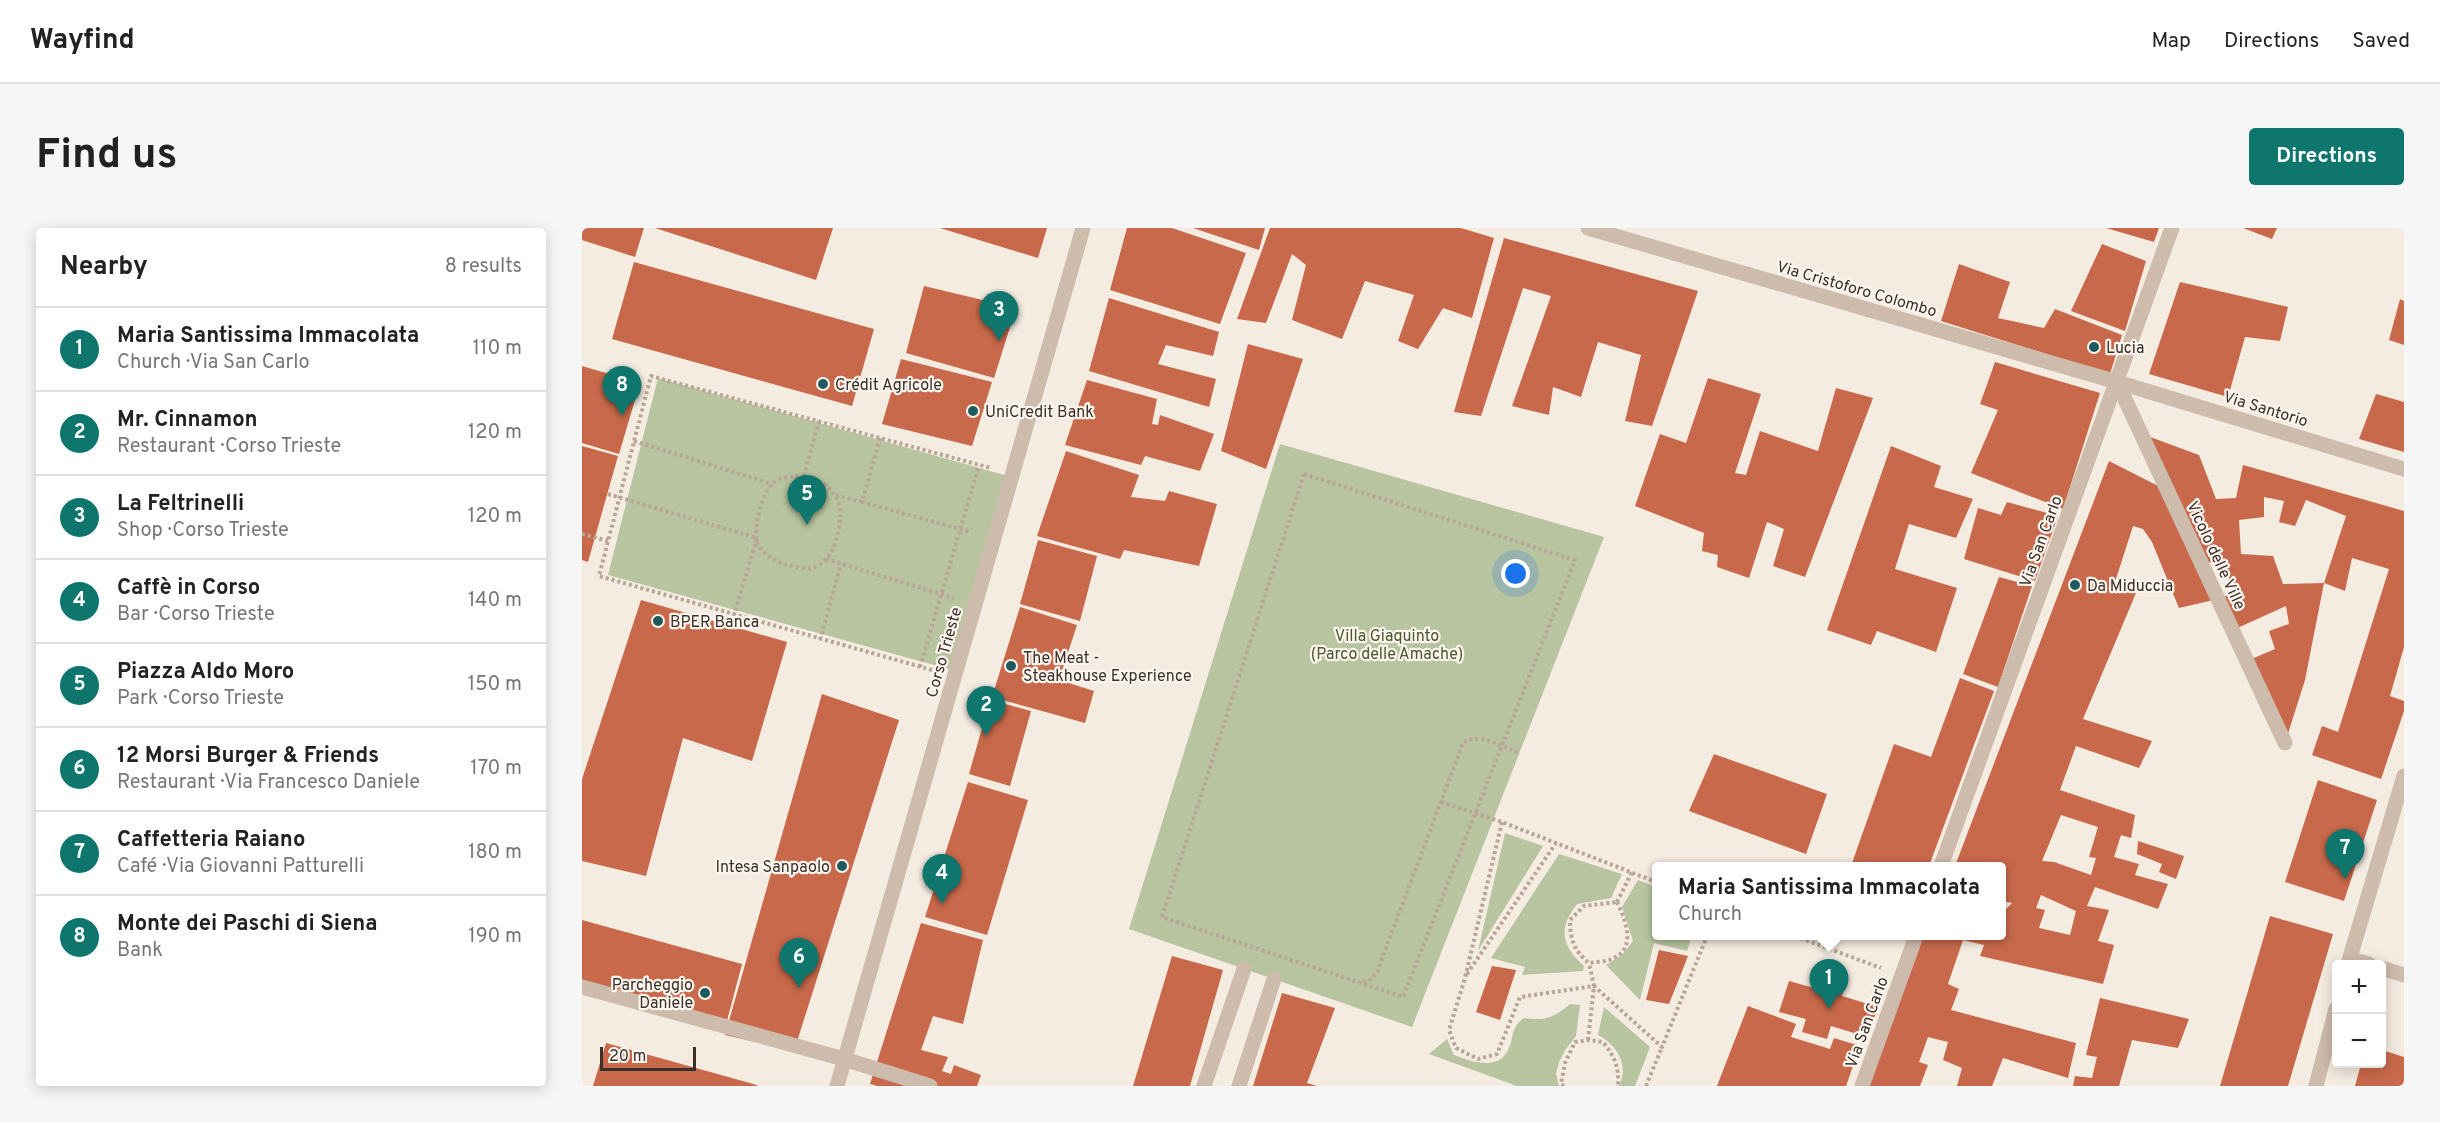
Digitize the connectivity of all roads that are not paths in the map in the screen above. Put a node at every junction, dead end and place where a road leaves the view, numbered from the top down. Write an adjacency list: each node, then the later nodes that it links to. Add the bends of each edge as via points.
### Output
1 (1083, 228): 17 (street, Corso Trieste)
2 (1588, 228): 4 (street, Via Cristoforo Colombo)
3 (2172, 228): 4 (street, Via San Carlo)
4 (2117, 382): 5 (street, Via Santorio); 6 (street, Vicolo delle Ville); 8 (street, Via San Carlo)
5 (2404, 469)
6 (2285, 742)
7 (2404, 776): 10 (street)
8 (1943, 862)
9 (1914, 940): 22 (street, Via San Carlo)
10 (2350, 960)
11 (1244, 969): 20 (street)
12 (2386, 969): 13 (street)
13 (2404, 975)
14 (1274, 979): 21 (street)
15 (582, 987): 17 (street)
16 (2336, 1014): 23 (street)
17 (844, 1059): 18 (street, Corso Trieste); 19 (street)
18 (837, 1086)
19 (930, 1086)
20 (1204, 1086)
21 (1239, 1086)
22 (1862, 1086)
23 (2316, 1086)

